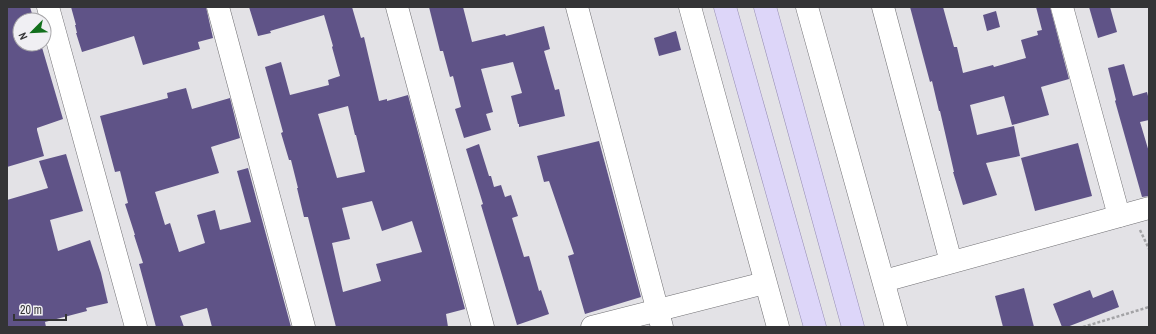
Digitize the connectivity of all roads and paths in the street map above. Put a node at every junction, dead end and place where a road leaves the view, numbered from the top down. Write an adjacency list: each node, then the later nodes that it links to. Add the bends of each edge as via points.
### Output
1 (48, 7): 20 (street)
2 (218, 7): 21 (street)
3 (397, 7): 22 (street)
4 (577, 7): 19 (street)
5 (690, 7): 17 (street)
6 (725, 7): 25 (main road)
7 (765, 7): 26 (main road)
8 (807, 7): 16 (street)
9 (883, 7): 15 (street)
10 (1062, 7): 12 (street)
11 (1149, 208): 12 (street)
12 (1119, 216): 15 (street)
13 (1139, 229): 14 (path)
14 (1149, 249)
15 (951, 262): 16 (street)
16 (884, 281): 27 (street)
17 (765, 283): 19 (street); 24 (street)
18 (1149, 307): 28 (path)
19 (659, 318): 23 (street)
20 (136, 327)
21 (304, 327)
22 (483, 327)
23 (592, 327)
24 (778, 327)
25 (814, 327)
26 (853, 327)
27 (896, 327)
28 (1083, 327)

